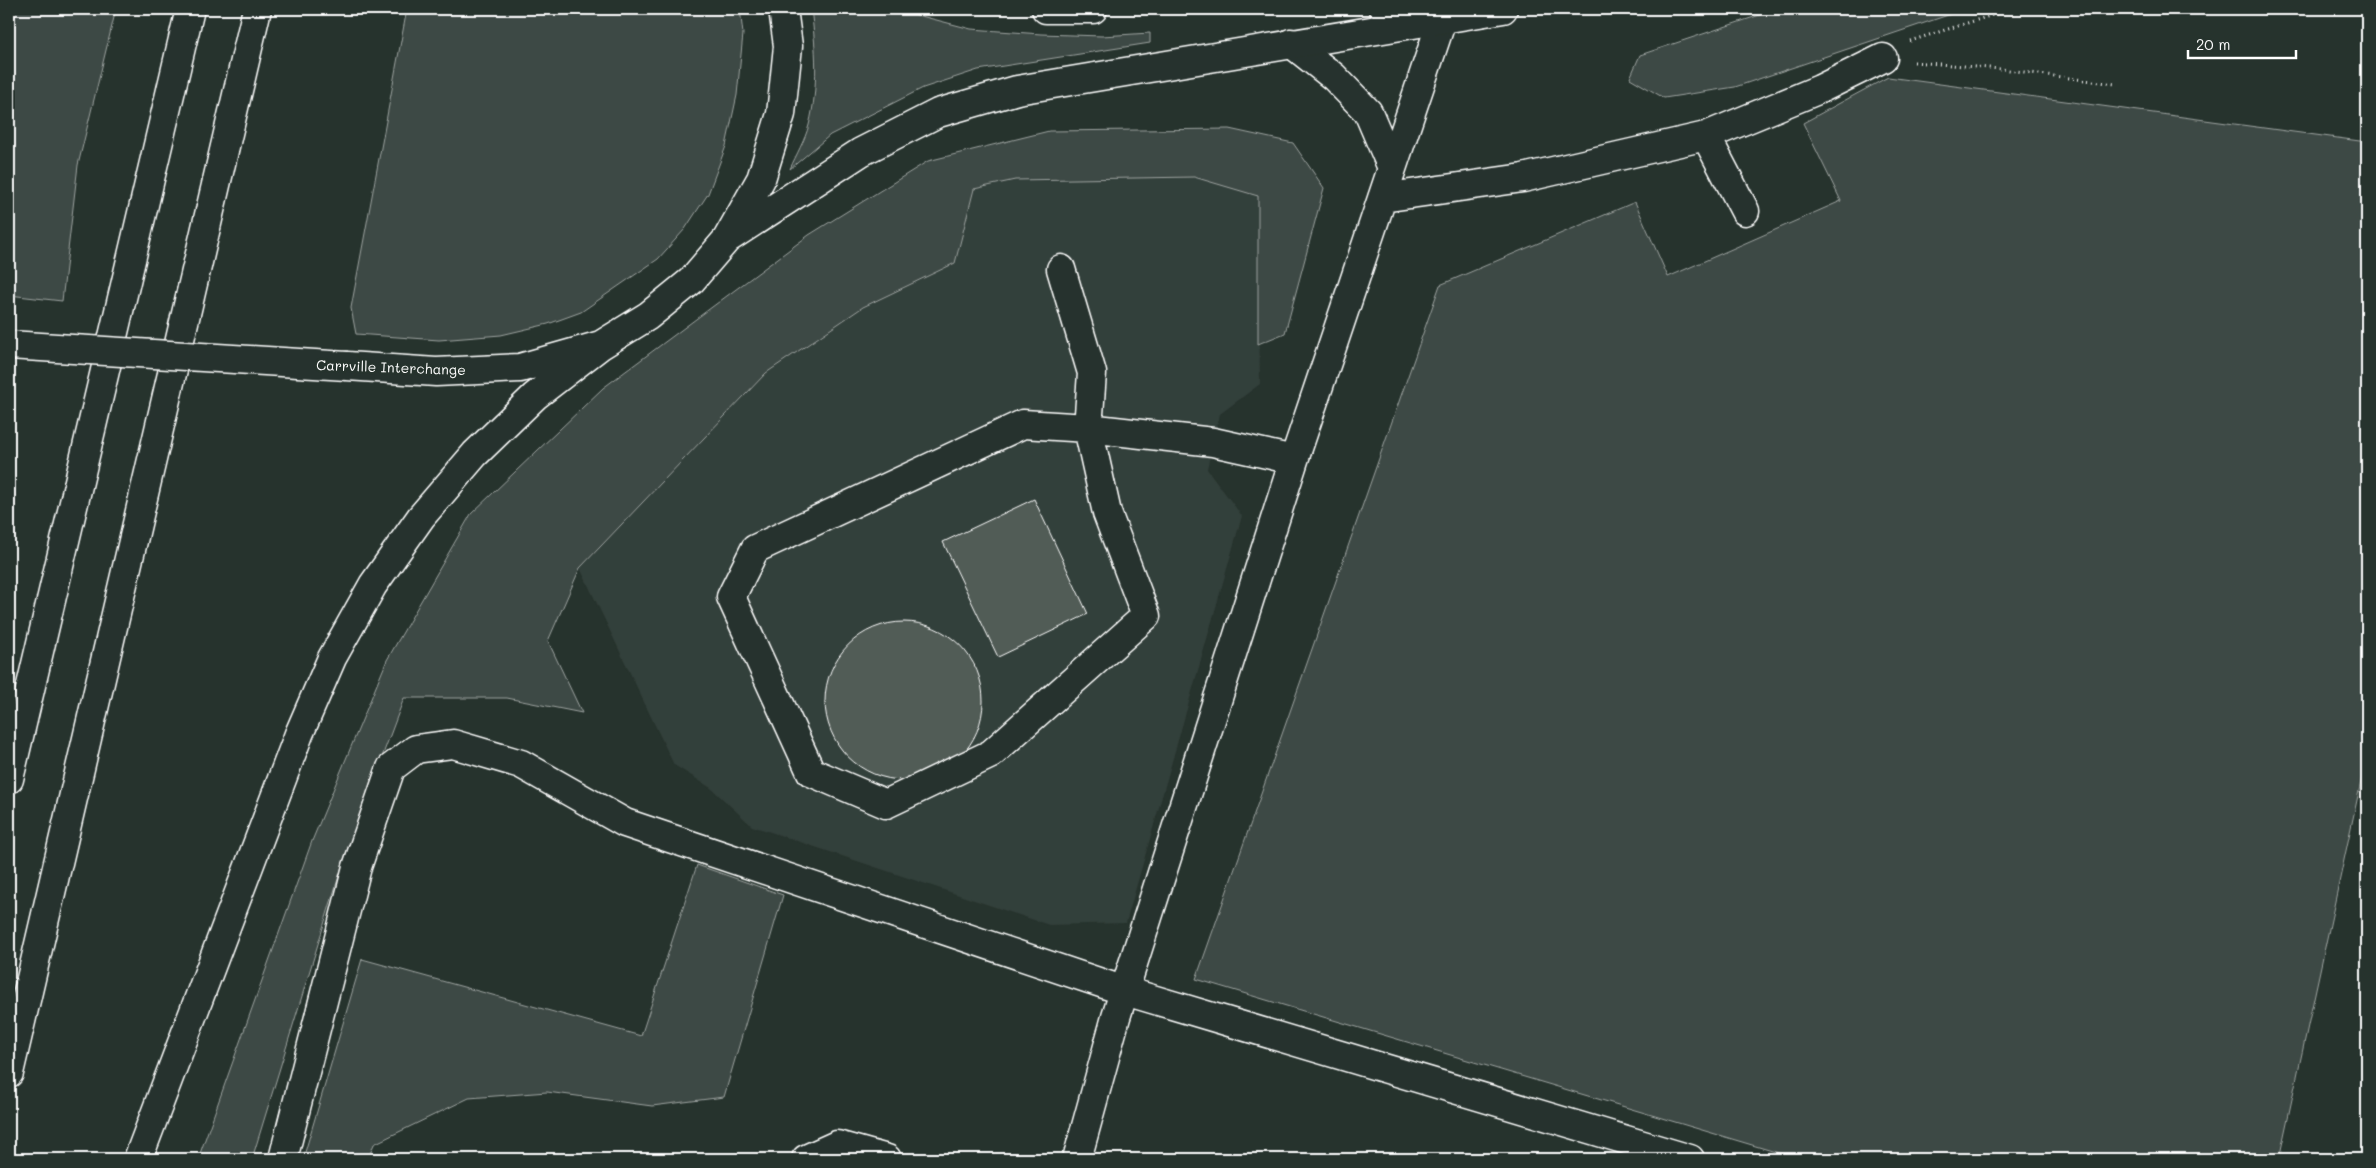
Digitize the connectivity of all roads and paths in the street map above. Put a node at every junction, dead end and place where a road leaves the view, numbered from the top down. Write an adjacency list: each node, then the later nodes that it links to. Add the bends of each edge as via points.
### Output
1 (190, 9): 23 (main road)
2 (257, 9): 25 (main road)
3 (783, 9): 17 (main road, Carrville Interchange, via 788,46 781,114 761,179)
4 (1046, 9): 5 (main road)
5 (1093, 9)
6 (1384, 9): 9 (main road)
7 (1503, 9): 9 (main road)
8 (2012, 9): 11 (path, via 1915,38)
9 (1442, 20): 10 (main road); 14 (main road)
10 (1291, 43): 14 (main road, via 1334,77 1368,112); 17 (main road, via 1017,90 938,113 861,152)
11 (1883, 58): 12 (path, via 2002,68); 13 (main road, via 1820,90)
12 (2115, 84)
13 (1706, 136): 15 (main road, via 1523,178); 16 (main road)
14 (1392, 168): 15 (main road)
15 (1382, 198): 22 (main road)
16 (1745, 211)
17 (727, 239): 20 (main road, Carrville Interchange, via 691,281 648,316)
18 (1060, 269): 21 (main road, via 1092,373)
19 (9, 345): 20 (main road, Carrville Interchange, bridge, via 436,372 520,368)
20 (601, 345): 26 (main road, via 535,396 475,454 420,517 373,585 332,658 299,734)
21 (1088, 428): 21 (main road, via 1023,424 755,549 731,597 811,772 886,804 991,754 1146,616 1107,513); 22 (main road, via 1213,442)
22 (1294, 460): 24 (main road)
23 (9, 780)
24 (1124, 991): 27 (main road, via 625,824 521,764 453,744 416,749 391,768 357,867); 30 (main road); 31 (main road)
25 (9, 1073)
26 (138, 1159)
27 (283, 1159)
28 (806, 1159): 29 (main road, via 837,1145)
29 (887, 1159)
30 (1077, 1159)
31 (1690, 1159)

